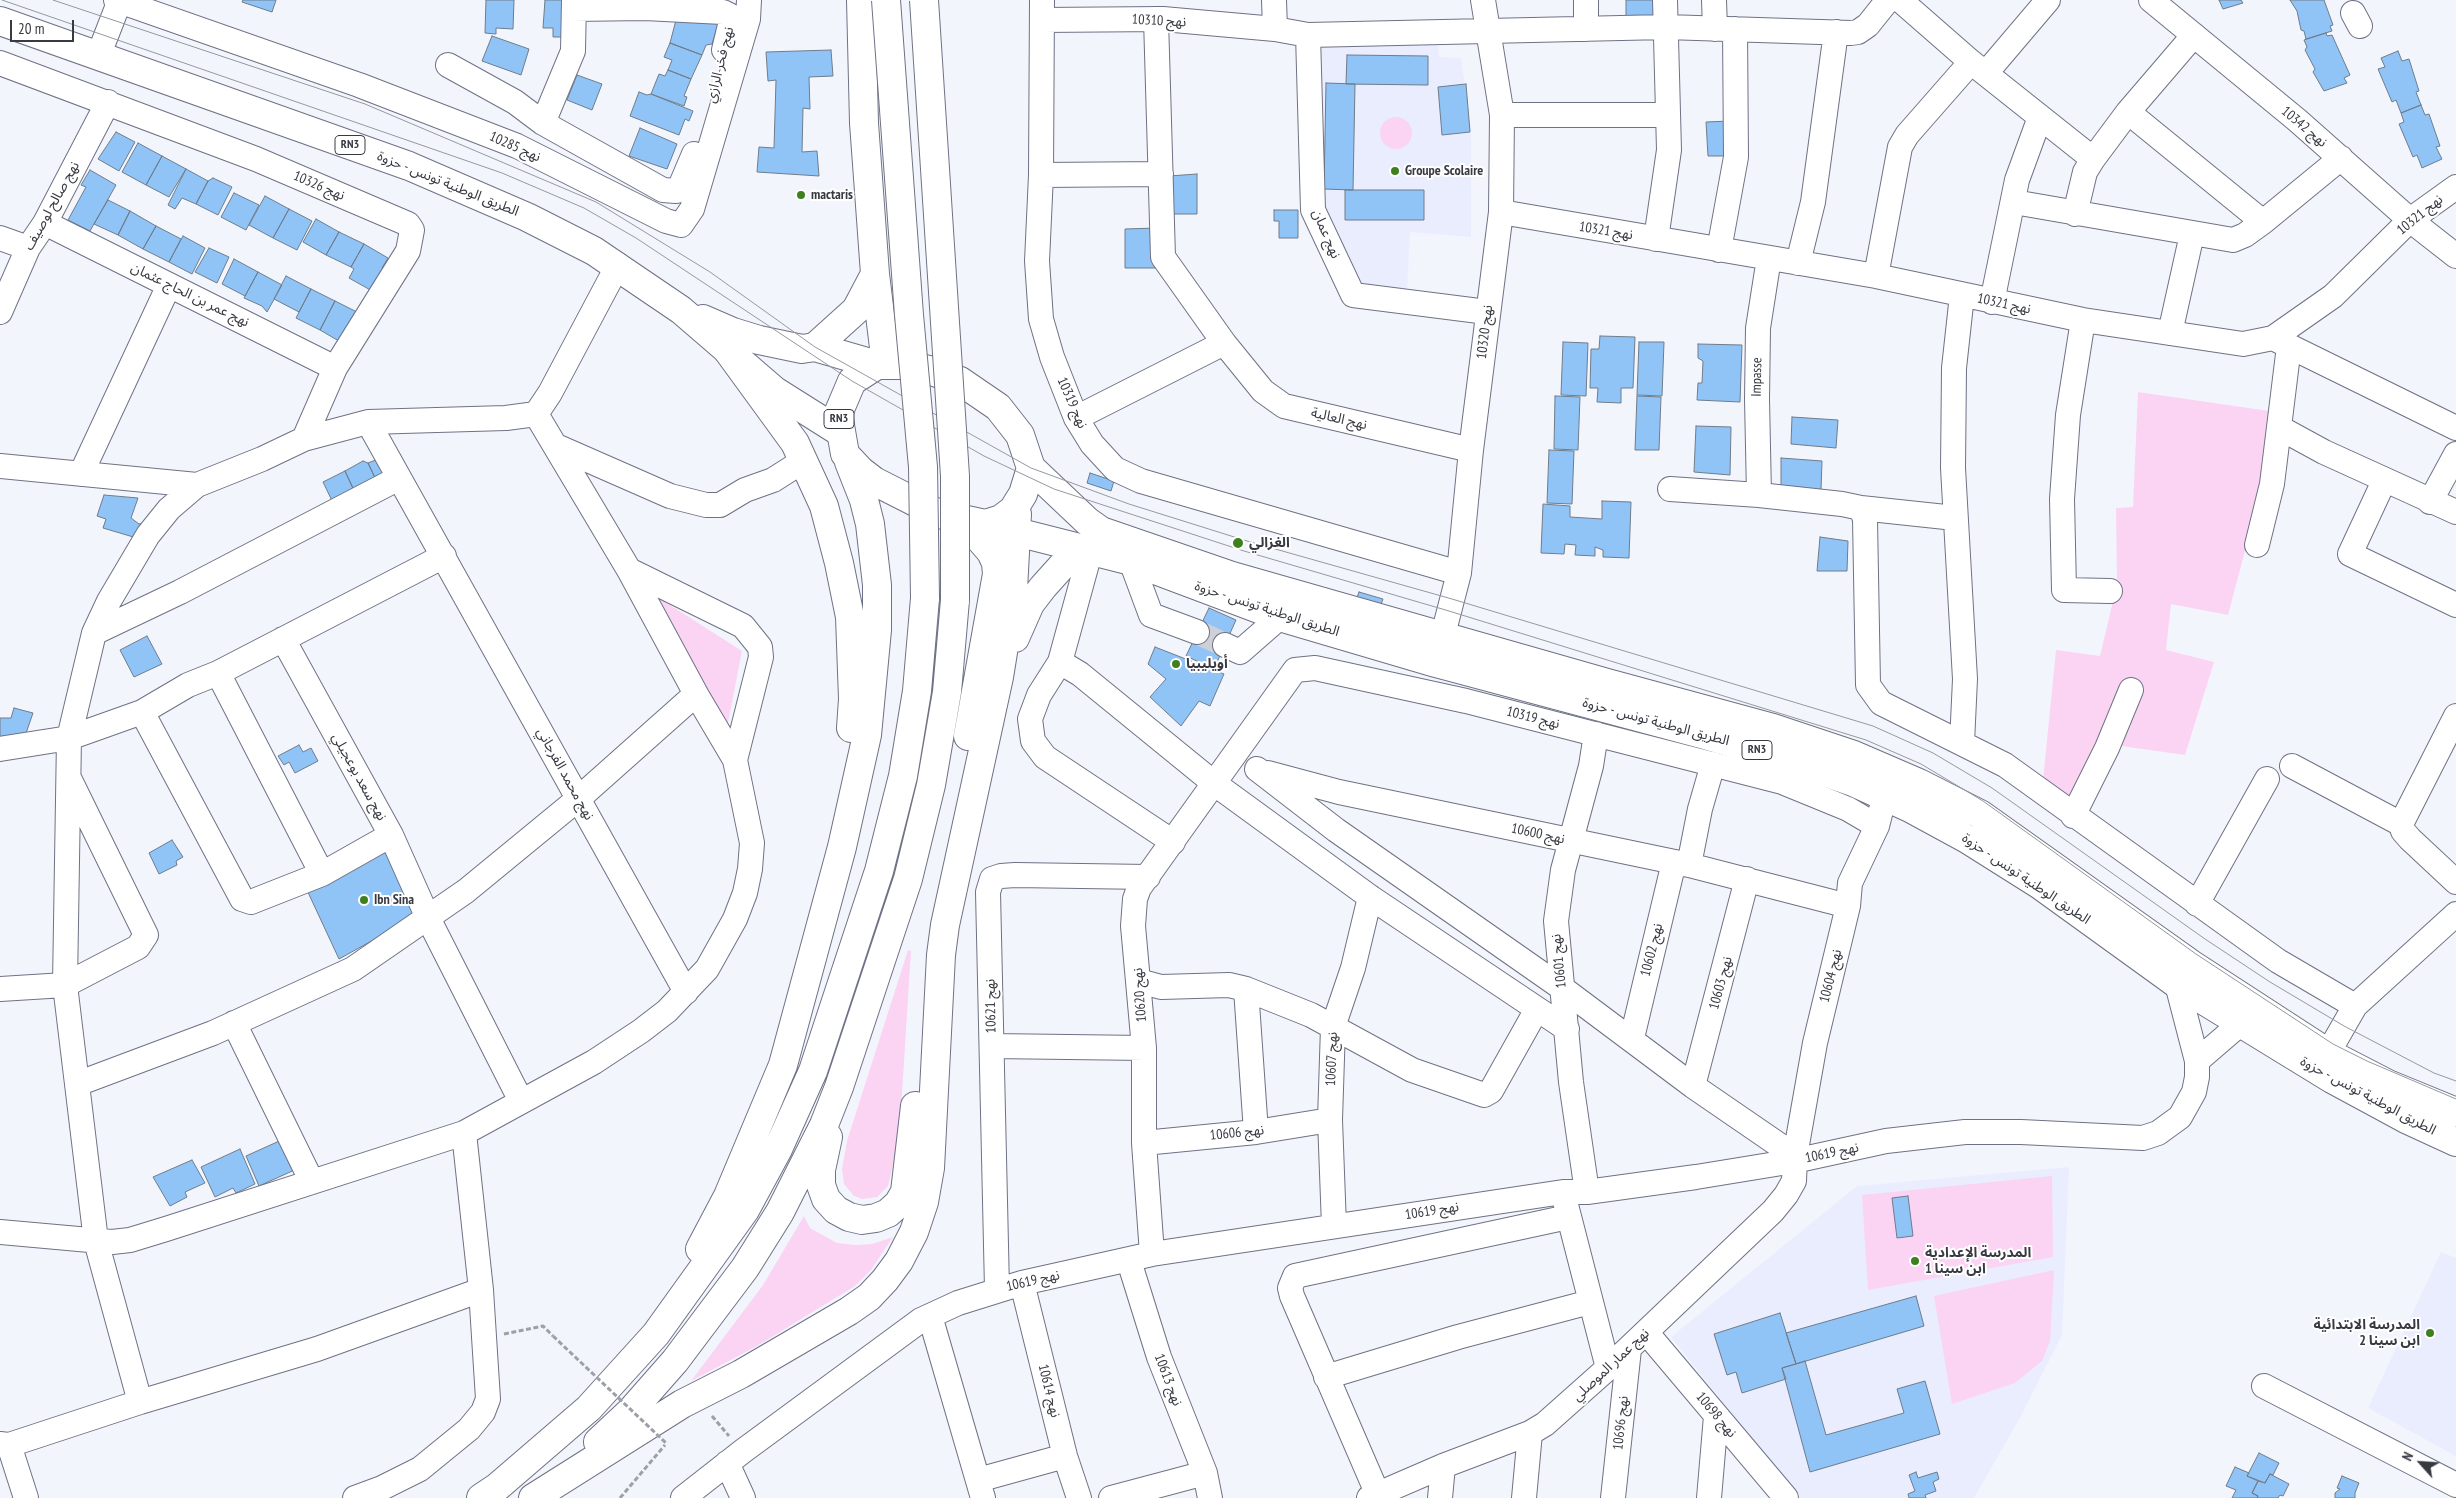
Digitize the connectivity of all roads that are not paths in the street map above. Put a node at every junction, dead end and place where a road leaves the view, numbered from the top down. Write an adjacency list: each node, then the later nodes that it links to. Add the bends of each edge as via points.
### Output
1 (119, 0): 2 (street, نهج 10285, via 359,85 517,146 666,221 681,225 692,209 748,19); 28 (street)
2 (749, 0)
3 (861, 0): 58 (main road, via 863,94)
4 (886, 0): 197 (main road, bridge, via 908,315 923,467 925,598 917,691 880,871 813,1071 778,1149 745,1210)
5 (924, 0): 173 (main road, bridge, via 954,456 955,600 947,692 931,785 908,879)
6 (1274, 0): 21 (street)
7 (1483, 0): 24 (street, نهج 10320)
8 (1586, 0): 22 (street)
9 (1665, 0): 20 (street)
10 (1714, 0): 23 (street)
11 (1888, 0): 25 (street, نهج 10310, via 1862,30)
12 (1900, 0): 31 (street)
13 (2048, 0): 31 (street)
14 (2151, 0): 27 (street, نهج 10342)
15 (574, 4): 16 (street, نهج فخر الرازي); 37 (street, via 573,51)
16 (645, 4): 37 (street, نهج فخر الرازي, via 723,12 731,18 714,96 686,176 676,191 664,190)
17 (1042, 10): 18 (street, نهج 10310); 41 (street, نهج 10319)
18 (1161, 13): 21 (street, نهج 10310); 40 (street, نهج العالية)
19 (0, 21): 28 (main road, الطريق الوطنية تونس - حزوة / RN3)
20 (1666, 27): 22 (street, نهج 10310); 23 (street, نهج 10310); 34 (street)
21 (1276, 29): 26 (street, نهج 10310)
22 (1586, 29): 24 (street, نهج 10310)
23 (1725, 29): 25 (street, نهج 10310); 53 (street, via 1736,157)
24 (1488, 32): 26 (street, نهج 10310); 35 (street, نهج 10320)
25 (1836, 32): 56 (street, via 1813,202)
26 (1308, 35): 65 (street, نهج عمان, via 1313,210 1352,295)
27 (2194, 35): 33 (street); 38 (street, نهج 10342)
28 (99, 54): 57 (main road, الطريق الوطنية تونس - حزوة / RN3, via 409,166 527,217)
29 (0, 63): 32 (street, نهج 10326)
30 (448, 65): 37 (street, via 515,102)
31 (1979, 67): 36 (street); 59 (street, via 1906,135 1900,147)
32 (108, 102): 48 (street, نهج صالح لوصيف); 73 (street, نهج 10326, via 256,159 408,224 412,230 408,251)
33 (2128, 112): 39 (street); 47 (street)
34 (1668, 114): 35 (street); 51 (street, via 1669,150)
35 (1502, 115): 44 (street, نهج 10320)
36 (2040, 117): 39 (street); 43 (street, via 2017,180)
37 (543, 123)
38 (2341, 158): 46 (street, نهج 10342); 47 (street)
39 (2093, 159): 45 (street, via 2086,172)
40 (1161, 174): 41 (street); 70 (street, نهج العالية, via 1163,257)
41 (1042, 175): 75 (street, نهج 10319, via 1037,261 1041,319)
42 (2456, 187): 46 (street, نهج 10321)
43 (2014, 202): 45 (street); 62 (street)
44 (1501, 212): 51 (street, نهج 10321); 65 (street, نهج 10320)
45 (2075, 214): 49 (street)
46 (2410, 220): 54 (street, نهج 10342); 68 (street, نهج 10321)
47 (2262, 222): 49 (street, via 2238,240)
48 (45, 223): 52 (street, نهج صالح لوصيف); 60 (street, نهج عمر بن الحاج عثمان)
49 (2192, 234): 67 (street)
50 (0, 238): 52 (street)
51 (1656, 239): 53 (street, نهج 10321)
52 (28, 248): 64 (street, نهج صالح لوصيف)
53 (1719, 250): 55 (street, نهج 10321)
54 (2456, 256)
55 (1769, 258): 56 (street, نهج 10321); 92 (street, Impasse, via 1758,328 1756,399)
56 (1798, 263): 59 (street, نهج 10321)
57 (618, 265): 63 (main road, الطريق الوطنية تونس - حزوة / RN3); 74 (street)
58 (875, 274): 69 (main road, via 856,310); 72 (main road)
59 (1876, 276): 61 (street, نهج 10321)
60 (169, 285): 73 (street, نهج عمر بن الحاج عثمان); 87 (street)
61 (1962, 295): 62 (street, نهج 10321); 98 (street, via 1954,368)
62 (1992, 302): 66 (street, نهج 10321)
63 (681, 310): 69 (main road, الطريق الوطنية تونس - حزوة / RN3, via 759,340 802,349); 71 (main road, الطريق الوطنية تونس - حزوة / RN3)
64 (0, 312)
65 (1487, 312): 82 (street, نهج 10320)
66 (2083, 320): 67 (street, نهج 10321); 107 (street, via 2068,415 2062,490 2064,590)
67 (2170, 333): 68 (street, نهج 10321, via 2243,344)
68 (2281, 342): 77 (street); 78 (street)
69 (816, 347): 72 (main road, الطريق الوطنية تونس - حزوة / RN3)
70 (1227, 347): 75 (street); 82 (street, نهج العالية, via 1263,391 1284,406)
71 (728, 351): 80 (main road, الطريق الوطنية تونس - حزوة / RN3); 84 (main road, via 795,444)
72 (881, 365): 80 (main road, RN3, via 852,381 838,414); 86 (main road, RN3, via 929,370 960,380 976,390 998,408 1020,435)
73 (336, 368): 79 (street, نهج 10326)
74 (536, 414): 76 (street, via 506,418); 81 (street)
75 (1076, 418): 106 (street, نهج 10319, via 1107,462 1126,476)
76 (368, 422): 79 (street); 88 (street, نهج محمد الفرجاني)
77 (2280, 428): 89 (street); 101 (street, via 2272,484)
78 (2456, 428)
79 (304, 439): 90 (street)
80 (842, 443): 97 (main road, RN3, via 874,481); 142 (main road, via 864,500 874,548 877,630 867,734)
81 (556, 446): 84 (street, via 670,496 706,504 720,504 745,490 774,480); 105 (street)
82 (1471, 450): 106 (street, نهج 10320)
83 (2456, 454): 94 (street)
84 (802, 461): 142 (main road, via 824,506 850,617 853,699)
85 (0, 466): 87 (street)
86 (1031, 468): 93 (main road); 112 (main road, الطريق الوطنية تونس - حزوة / RN3, via 1101,531 1232,576)
87 (81, 474): 90 (street)
88 (399, 478): 103 (street, نهج محمد الفرجاني); 111 (street)
89 (2384, 481): 94 (street); 108 (street, via 2350,554)
90 (197, 485): 111 (street, via 169,508 148,535)
91 (1670, 489): 92 (street)
92 (1760, 495): 95 (street)
93 (1019, 500): 99 (main road, via 1013,510); 100 (main road)
94 (2430, 502): 96 (street)
95 (1861, 508): 98 (street); 125 (street, via 1866,519 1868,685 1881,703)
96 (2456, 512)
97 (949, 516): 99 (main road, RN3); 173 (main road, via 978,537 991,552 996,564 996,588 925,934 914,1131 908,1178 898,1204 876,1218 856,1219 836,1210 826,1199 821,1185 821,1170)
98 (1955, 518): 125 (street, via 1966,680)
99 (986, 524): 100 (main road, الطريق الوطنية تونس - حزوة / RN3)
100 (1016, 531): 102 (main road, الطريق الوطنية تونس - حزوة / RN3); 118 (main road, via 1013,590)
101 (2257, 546)
102 (1091, 550): 104 (main road, الطريق الوطنية تونس - حزوة / RN3); 115 (street); 118 (main road, via 1061,567 1030,604)
103 (444, 556): 113 (street); 135 (street, نهج محمد الفرجاني)
104 (1131, 561): 109 (main road, الطريق الوطنية تونس - حزوة / RN3); 110 (street, via 1151,615)
105 (629, 570): 120 (street); 127 (street, via 743,626 760,647 761,657)
106 (1458, 572): 112 (street, نهج 10320)
107 (2110, 591)
108 (2456, 605)
109 (1280, 617): 114 (street, via 1240,652); 116 (main road, الطريق الوطنية تونس - حزوة / RN3)
110 (1197, 632)
111 (94, 633): 124 (street)
112 (1442, 636): 116 (street, نهج 10320); 169 (main road, الطريق الوطنية تونس - حزوة / RN3, via 1773,728 1854,755 1919,783 1980,814 2191,964)
113 (284, 639): 117 (street); 139 (street, نهج سعد بوعجيلي)
114 (1225, 644)
115 (1060, 662): 131 (street); 141 (street, via 1039,695 1030,719 1033,741 1045,757)
116 (1436, 663): 134 (main road, الطريق الوطنية تونس - حزوة / RN3, via 1769,754)
117 (218, 673): 121 (street, via 188,685); 144 (street)
118 (999, 677): 217 (main road, via 945,925 930,1168 914,1232 898,1261 874,1291 849,1311 682,1404)
119 (2131, 690): 136 (street)
120 (696, 694): 127 (street); 135 (street)
121 (142, 712): 124 (street); 144 (street, via 242,899 251,902)
122 (2456, 716): 137 (street)
123 (1596, 734): 128 (street, نهج 10319); 131 (street, نهج 10319, via 1466,701 1307,667 1290,674); 140 (street, نهج 10601, via 1591,766)
124 (68, 738): 126 (street); 132 (street)
125 (1962, 743): 136 (street, via 2005,765)
126 (0, 748)
127 (735, 760): 159 (street, via 752,843 745,893 735,919 707,969)
128 (1713, 764): 138 (street, نهج 10319, via 1782,782 1848,808); 143 (street, نهج 10602)
129 (2292, 766): 137 (street)
130 (1257, 770): 131 (street, نهج 10600); 140 (street, نهج 10600, via 1339,792); 157 (street, via 1336,830)
131 (1221, 775): 141 (street, نهج 10620); 148 (street)
132 (68, 777): 155 (street); 155 (street, via 146,935 138,947)
133 (2267, 779): 149 (street)
134 (1885, 796): 138 (street, نهج 10604); 154 (main road, الطريق الوطنية تونس - حزوة / RN3, via 2016,869)
135 (578, 799): 152 (street); 159 (street, نهج محمد الفرجاني)
136 (2073, 816): 149 (street)
137 (2401, 824): 147 (street, via 2402,831)
138 (1877, 826): 150 (street, نهج 10604, via 1850,883)
139 (391, 835): 144 (street); 152 (street, نهج سعد بوعجيلي)
140 (1570, 840): 143 (street, نهج 10600); 157 (street, نهج 10601, via 1556,921)
141 (1173, 842): 145 (street, نهج 10620)
142 (842, 847): 197 (main road, via 783,1066 728,1196)
143 (1681, 863): 146 (street, نهج 10600); 166 (street, نهج 10602)
144 (322, 874)
145 (1148, 877): 153 (street, نهج 10620, via 1135,899 1133,926); 167 (street, نهج 10621, via 1015,875 992,880 988,892)
146 (1747, 879): 150 (street, نهج 10600); 172 (street, نهج 10603)
147 (2456, 882)
148 (1370, 896): 161 (street); 164 (street, نهج 10607, via 1353,968)
149 (2197, 904): 160 (street, via 2278,961)
150 (1848, 906): 181 (street, نهج 10604, via 1815,1044)
151 (2456, 914): 160 (street)
152 (428, 918): 162 (street, via 353,969); 174 (street, نهج سعد بوعجيلي)
153 (1139, 981): 158 (street, via 1161,987 1229,985); 168 (street, نهج 10620)
154 (2177, 984): 163 (main road, الطريق الوطنية تونس - حزوة / RN3); 170 (street, نهج 10619)
155 (64, 985): 156 (street); 171 (street)
156 (0, 988)
157 (1562, 988): 165 (street, نهج 10601); 166 (street)
158 (1246, 989): 164 (street, via 1290,1005); 177 (street)
159 (686, 992): 174 (street, via 641,1031 594,1062)
160 (2355, 1006): 169 (street)
161 (1538, 1009): 164 (street, via 1491,1091 1484,1095 1412,1070); 165 (street)
162 (234, 1023): 171 (street); 182 (street)
163 (2240, 1024): 170 (street); 180 (main road, الطريق الوطنية تونس - حزوة / RN3, via 2332,1080)
164 (1333, 1027): 176 (street, نهج 10607)
165 (1567, 1029): 184 (street, نهج 10601)
166 (1632, 1038): 172 (street)
167 (992, 1046): 168 (street); 192 (street, نهج 10621)
168 (1144, 1048): 179 (street, نهج 10620)
169 (2328, 1053): 175 (main road, الطريق الوطنية تونس - حزوة / RN3, via 2388,1084)
170 (2197, 1061): 181 (street, نهج 10619, via 2194,1092 2180,1117 2169,1127 2143,1138 1965,1132 1886,1141)
171 (77, 1084): 188 (street)
172 (1694, 1086): 181 (street)
173 (839, 1087): 216 (main road, via 824,1125 780,1212 745,1268 681,1354 631,1411)
174 (521, 1101): 178 (street)
175 (2456, 1112)
176 (1330, 1120): 177 (street, نهج 10606); 186 (street, نهج 10607)
177 (1256, 1132): 179 (street, نهج 10606)
178 (464, 1133): 182 (street); 193 (street)
179 (1144, 1142): 189 (street, نهج 10620)
180 (2456, 1142)
181 (1795, 1159): 184 (street, نهج 10619, via 1696,1178); 196 (street, نهج عمار الموصلي, via 1794,1181 1772,1211)
182 (312, 1182): 188 (street, via 130,1240)
183 (1563, 1192): 184 (street, نهج 10619); 185 (street); 186 (street, نهج 10619)
184 (1587, 1192)
185 (1568, 1217): 194 (street); 200 (street, via 1295,1276 1290,1288)
186 (1334, 1226): 189 (street, نهج 10619)
187 (0, 1232): 188 (street)
188 (96, 1241): 202 (street)
189 (1152, 1254): 190 (street, نهج 10619)
190 (1129, 1261): 191 (street, نهج 10619); 209 (street, نهج 10613, via 1159,1357)
191 (1022, 1283): 192 (street, نهج 10619); 206 (street, نهج 10614)
192 (997, 1289): 195 (street, نهج 10619)
193 (482, 1290): 202 (street, via 317,1349); 214 (street, via 488,1398 483,1412 470,1429 420,1469)
194 (1590, 1302): 199 (street); 200 (street)
195 (930, 1316): 207 (street, نهج 10619); 211 (street)
196 (1646, 1332): 198 (street, نهج عمار الموصلي); 203 (street, نهج 10698)
197 (656, 1334): 215 (main road, via 588,1408)
198 (1629, 1349): 199 (street, نهج عمار الموصلي); 225 (street, نهج 10696)
199 (1608, 1368): 204 (street, نهج عمار الموصلي, via 1562,1411)
200 (1326, 1377): 212 (street)
201 (2264, 1386): 210 (street)
202 (140, 1402): 205 (street)
203 (1716, 1416): 226 (street); 227 (street, نهج 10698)
204 (1530, 1433): 208 (street, نهج عمار الموصلي); 224 (street)
205 (4, 1444): 213 (street)
206 (1065, 1456): 211 (street); 220 (street, نهج 10614)
207 (735, 1457): 218 (street, نهج 10619); 219 (street)
208 (1443, 1466): 212 (street, نهج عمار الموصلي); 223 (street)
209 (1205, 1473): 221 (street); 222 (street, نهج 10613)
210 (2456, 1485)
211 (980, 1489)
212 (1374, 1496)
213 (26, 1498)
214 (355, 1498)
215 (481, 1498)
216 (529, 1498)
217 (533, 1498)
218 (683, 1498)
219 (743, 1498)
220 (1079, 1498)
221 (1111, 1498)
222 (1210, 1498)
223 (1440, 1498)
224 (1524, 1498)
225 (1613, 1498)
226 (1709, 1498)
227 (1786, 1498)

